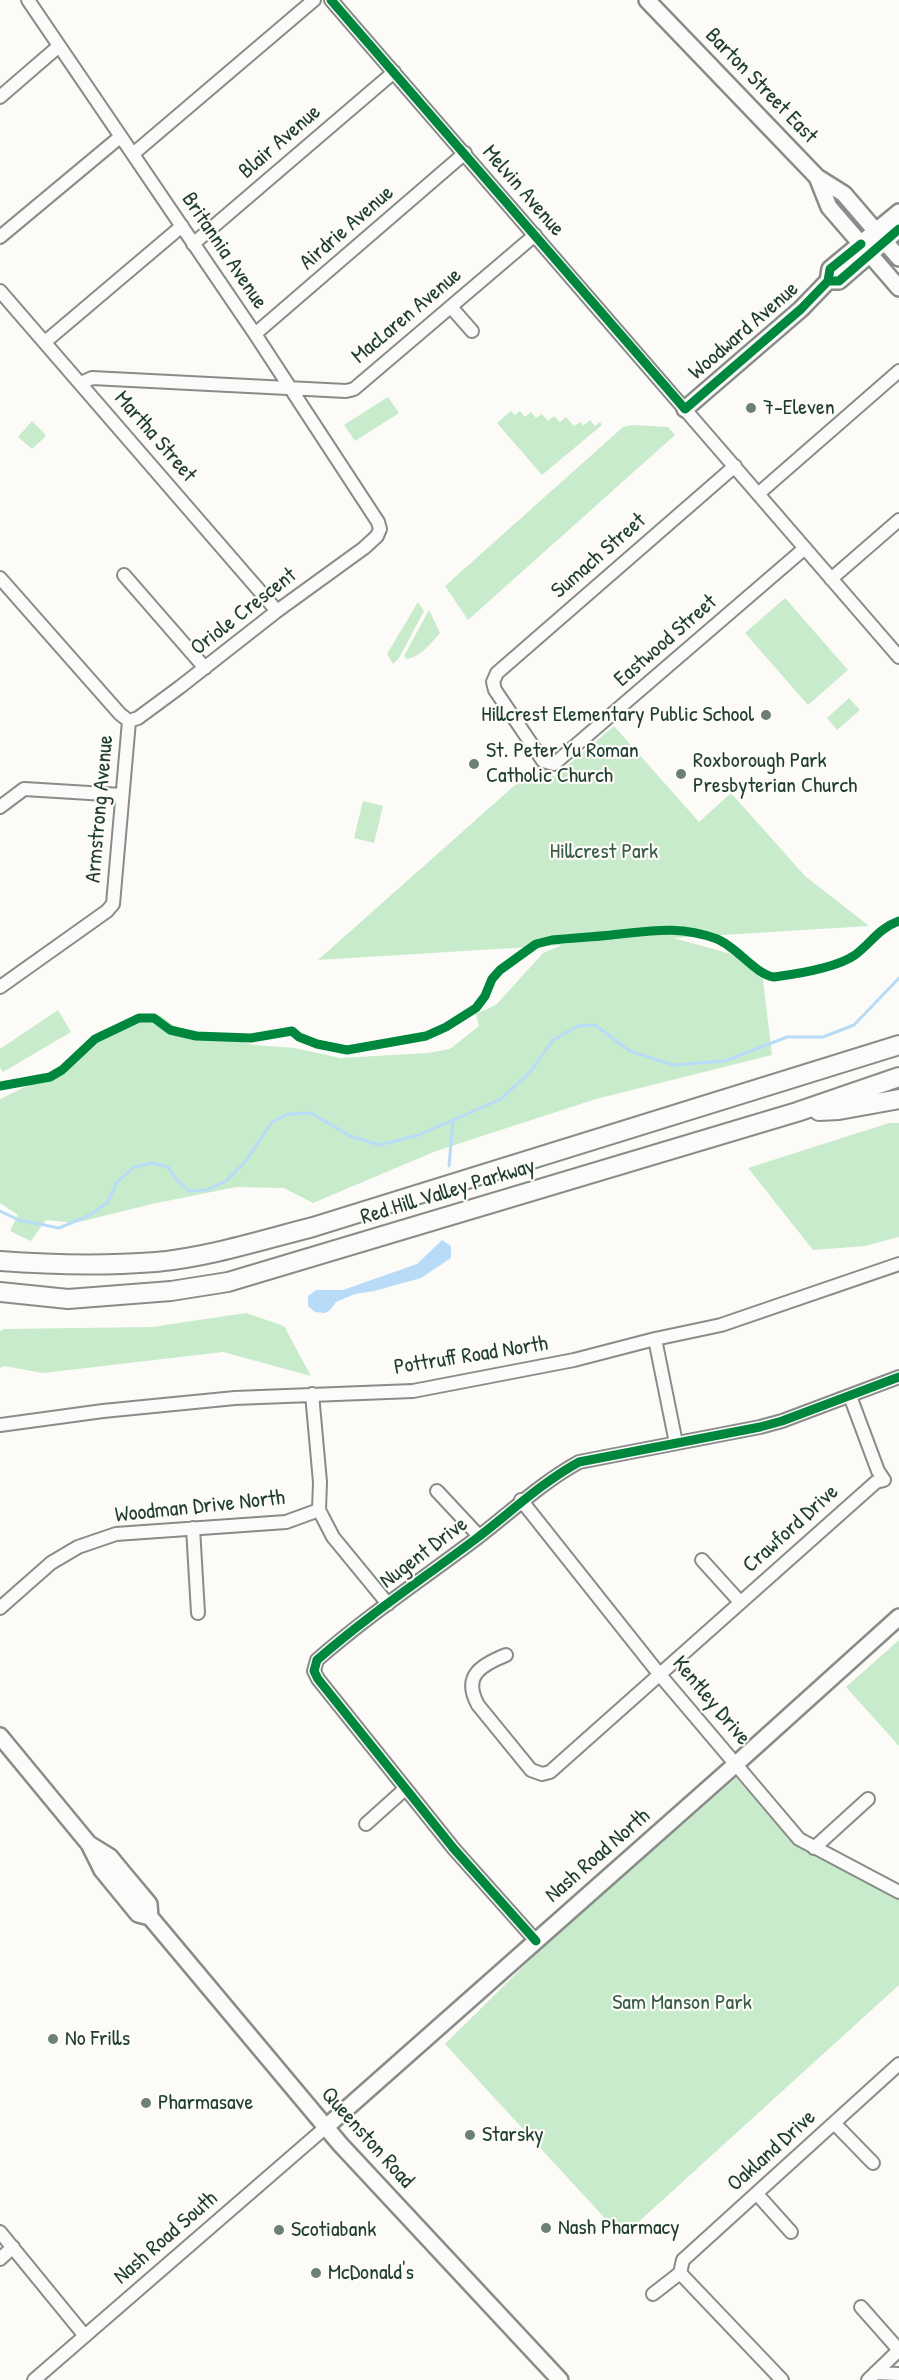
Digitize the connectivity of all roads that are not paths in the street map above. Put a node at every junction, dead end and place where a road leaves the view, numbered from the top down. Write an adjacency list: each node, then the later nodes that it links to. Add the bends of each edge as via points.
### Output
1 (28, 0): 5 (street, Britannia Avenue)
2 (314, 0): 10 (street)
3 (331, 0): 6 (street, Melvin Avenue)
4 (647, 0): 11 (main road, Barton Street East)
5 (60, 46): 7 (street); 8 (street, Britannia Avenue)
6 (394, 72): 9 (street, Melvin Avenue); 18 (street, Blair Avenue)
7 (0, 97)
8 (120, 137): 10 (street, Britannia Avenue); 16 (street)
9 (465, 153): 15 (street, Melvin Avenue); 25 (street, Airdrie Avenue)
10 (134, 154): 13 (street, Britannia Avenue)
11 (817, 177): 17 (main road, Barton Street East, via 844,195); 19 (main road, Barton Street East, via 830,207)
12 (899, 212): 17 (main road, Woodward Avenue)
13 (182, 226): 18 (street, Britannia Avenue); 26 (street)
14 (899, 229): 17 (main road, Woodward Avenue)
15 (535, 235): 23 (street, MacLaren Avenue); 30 (street, Melvin Avenue)
16 (0, 237)
17 (880, 237): 19 (main road, Woodward Avenue); 20 (main road, Barton Street East)
18 (193, 244): 25 (street, Britannia Avenue)
19 (865, 249): 21 (main road, Barton Street East); 30 (main road, Woodward Avenue, via 839,281 828,282)
20 (899, 258)
21 (899, 288)
22 (0, 291): 26 (street, Martha Street)
23 (451, 307): 24 (street); 29 (street, MacLaren Avenue, via 354,389)
24 (472, 331)
25 (255, 334): 29 (street, Britannia Avenue)
26 (45, 342): 28 (street, Martha Street)
27 (899, 371): 32 (street)
28 (81, 383): 29 (street, MacLaren Avenue, via 92,378); 39 (street, Martha Street)
29 (291, 388): 34 (street, Britannia Avenue)
30 (685, 409): 31 (street, Melvin Avenue)
31 (735, 466): 32 (street, Melvin Avenue); 43 (street, Sumach Street, via 497,673 493,680 496,692 542,760)
32 (758, 494): 35 (street, Melvin Avenue)
33 (899, 520): 38 (street)
34 (380, 529): 39 (street, Oriole Crescent, via 364,548)
35 (805, 548): 38 (street, Melvin Avenue); 43 (street, Eastwood Street)
36 (124, 575): 41 (street)
37 (0, 578): 42 (street)
38 (831, 579): 40 (street, Melvin Avenue)
39 (277, 611): 41 (street, Oriole Crescent)
40 (899, 657)
41 (205, 668): 42 (street, Oriole Crescent)
42 (129, 721): 44 (street, Armstrong Avenue)
43 (554, 764)
44 (122, 795): 45 (street, via 24,789); 46 (street, Armstrong Avenue, via 113,904)
45 (0, 807)
46 (0, 987)
47 (899, 1044): 51 (highway, Red Hill Valley Parkway, via 234,1248 157,1262 54,1265)
48 (899, 1077): 50 (highway, Red Hill Valley Parkway)
49 (899, 1099): 50 (highway, via 839,1110)
50 (797, 1112): 54 (highway, Red Hill Valley Parkway, via 228,1282)
51 (0, 1261)
52 (899, 1264): 56 (street, Pottruff Road North, via 721,1325)
53 (0, 1292): 54 (highway, Red Hill Valley Parkway)
54 (68, 1299): 55 (highway)
55 (0, 1304)
56 (655, 1339): 58 (street, Pottruff Road North, via 574,1360 413,1391); 61 (street)
57 (899, 1377): 59 (street, Nugent Drive)
58 (312, 1394): 60 (street, Pottruff Road North, via 103,1411); 64 (street)
59 (850, 1396): 61 (street, Nugent Drive, via 760,1427); 68 (street, Crawford Drive, via 884,1480 876,1482)
60 (0, 1425)
61 (676, 1443): 63 (street, Nugent Drive, via 579,1462)
62 (437, 1491): 66 (street)
63 (521, 1500): 66 (street, Nugent Drive); 74 (street, Kentley Drive)
64 (319, 1510): 65 (street, Woodman Drive North, via 286,1522); 69 (street, via 333,1537)
65 (193, 1528): 70 (street, Woodman Drive North, via 116,1534 78,1547 51,1563); 71 (street)
66 (479, 1536): 69 (street, Nugent Drive)
67 (702, 1560): 68 (street)
68 (740, 1602): 74 (street, Crawford Drive)
69 (387, 1604): 77 (street, Nugent Drive, via 317,1660 314,1671)
70 (0, 1608)
71 (198, 1613)
72 (899, 1617): 76 (main road, Nash Road North)
73 (506, 1655): 74 (street, Crawford Drive, via 487,1662 477,1672 471,1682 472,1693 531,1770 542,1774 558,1766)
74 (660, 1675): 76 (street, Kentley Drive)
75 (0, 1736): 85 (main road, Queenston Road, via 89,1844 110,1857 143,1896 149,1904 150,1917)
76 (736, 1764): 80 (street, Kentley Drive, via 799,1839); 82 (main road, Nash Road North)
77 (405, 1789): 79 (street); 82 (street, Nugent Drive)
78 (868, 1799): 80 (street)
79 (366, 1824)
80 (814, 1848): 81 (street, Kentley Drive)
81 (899, 1892)
82 (536, 1941): 85 (main road, Nash Road North)
83 (899, 2064): 84 (street, Oakland Drive)
84 (834, 2123): 86 (street); 87 (street, Oakland Drive)
85 (326, 2127): 95 (street, Nash Road South); 101 (main road, Queenston Road)
86 (873, 2163)
87 (757, 2194): 89 (street); 92 (street, Oakland Drive, via 683,2260)
88 (0, 2232): 90 (street)
89 (791, 2232)
90 (13, 2247): 91 (street); 95 (street)
91 (0, 2259)
92 (680, 2273): 93 (street, Oakland Drive); 102 (street)
93 (653, 2294)
94 (861, 2307): 96 (street)
95 (85, 2336): 100 (street, Nash Road South)
96 (899, 2350): 97 (street)
97 (893, 2363): 99 (street)
98 (899, 2374): 99 (street)
99 (872, 2377)
100 (34, 2380)
101 (560, 2380)
102 (782, 2380)

